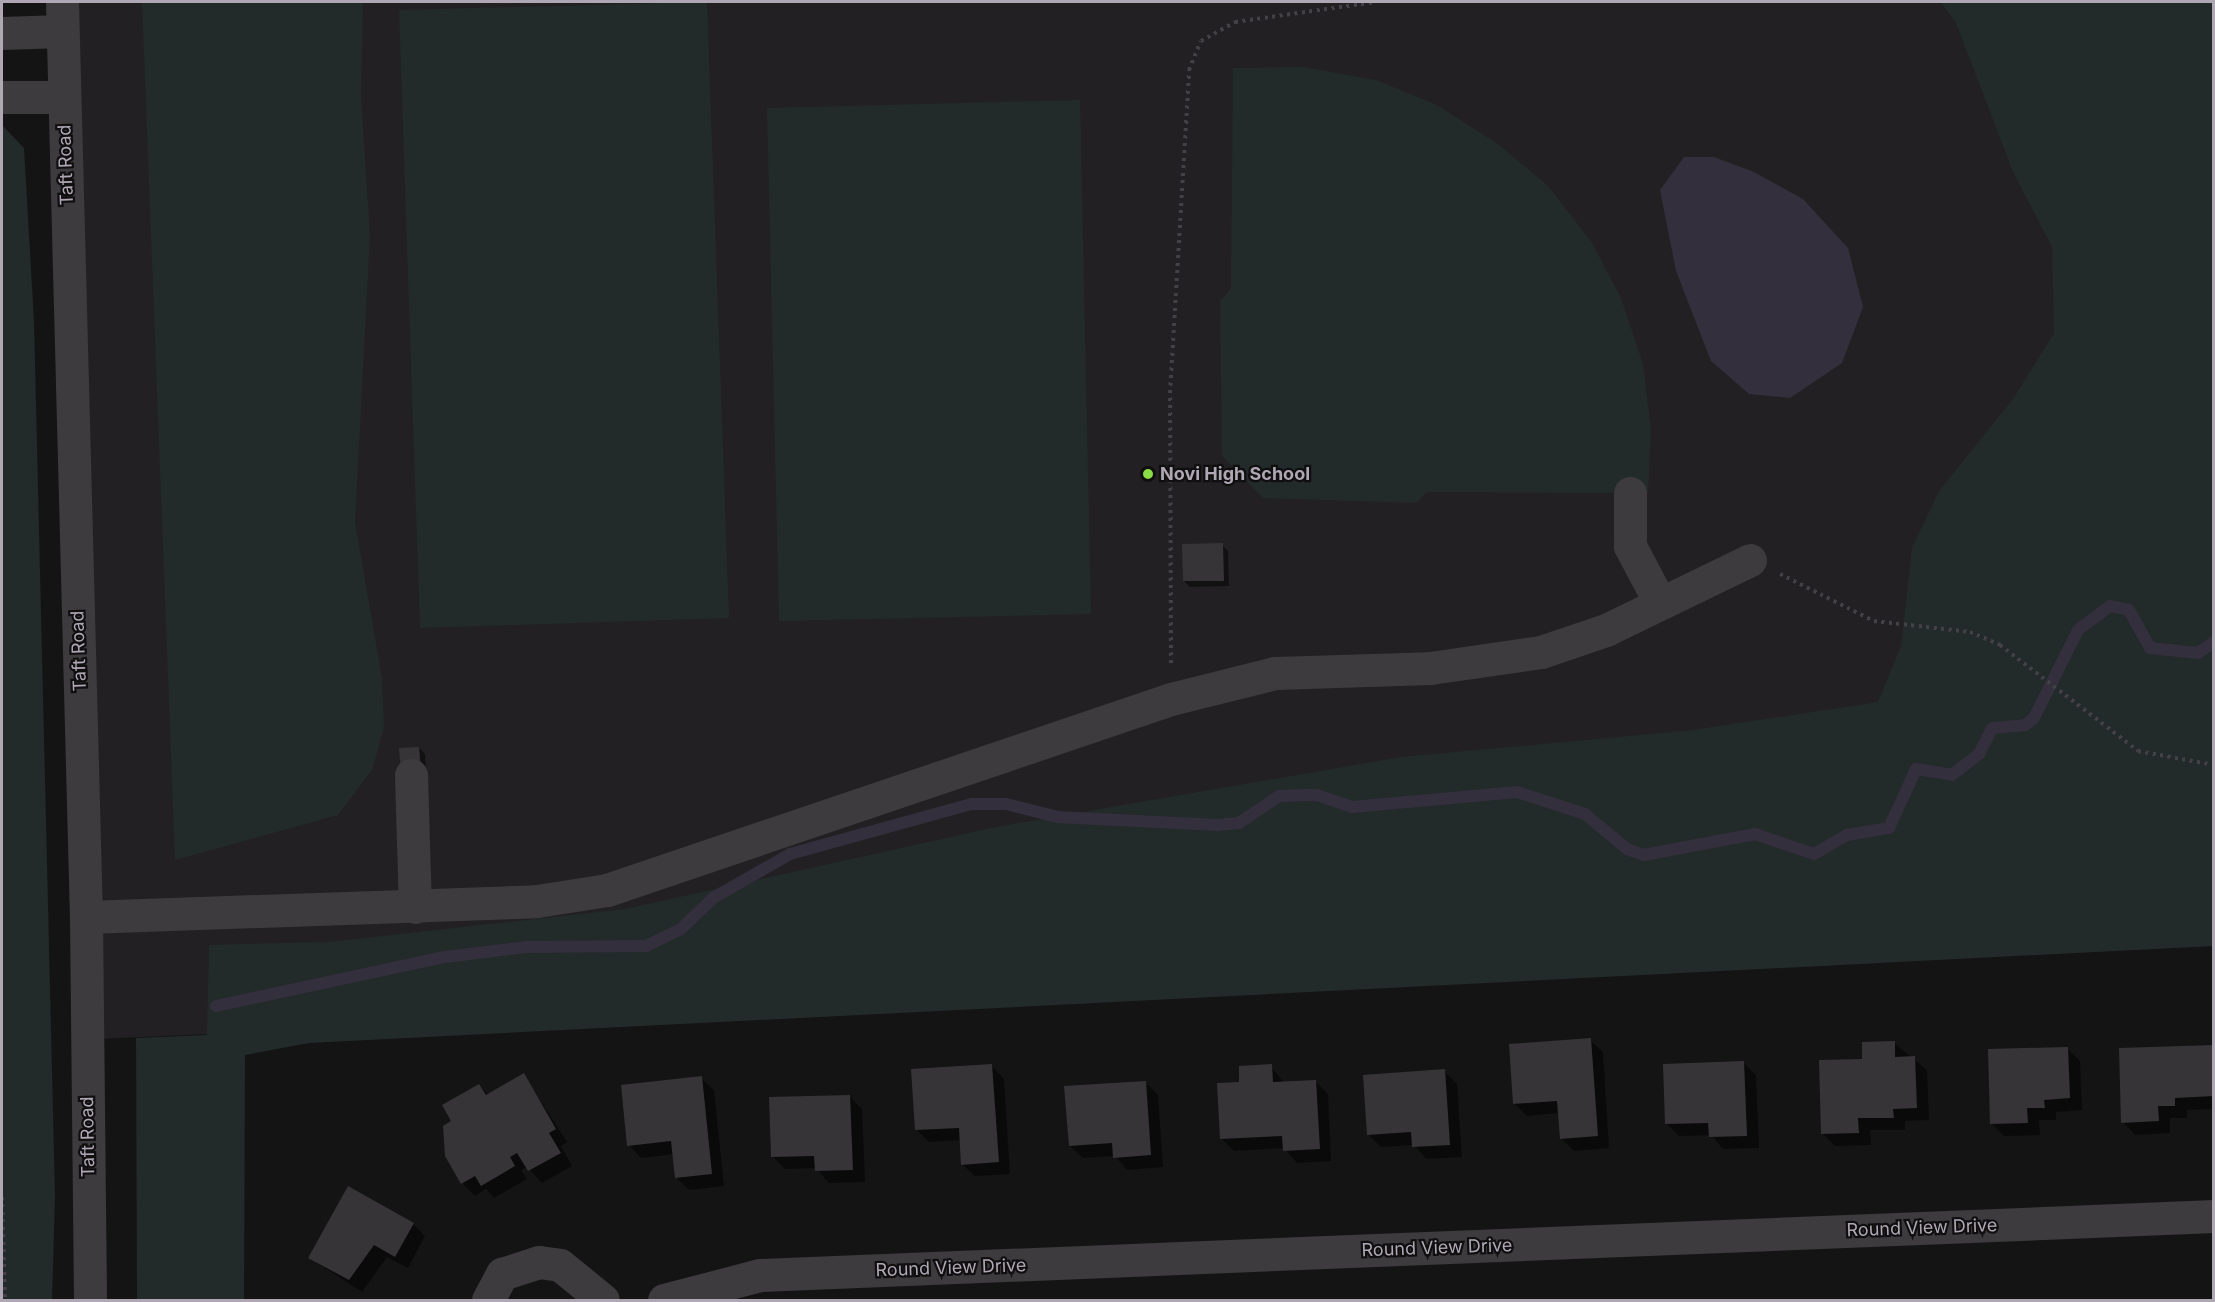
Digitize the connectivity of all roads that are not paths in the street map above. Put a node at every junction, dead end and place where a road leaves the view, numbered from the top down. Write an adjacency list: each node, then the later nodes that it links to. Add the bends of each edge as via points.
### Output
1 (62, 16): 2 (street); 3 (street, Taft Road)
2 (2, 33)
3 (64, 97): 4 (street); 10 (street, Taft Road)
4 (2, 98)
5 (1630, 493): 7 (street, via 1630,546)
6 (1750, 560): 7 (street)
7 (1660, 603): 9 (street, via 1606,630 1491,663 1275,673 1171,699 607,890 537,901)
8 (411, 775): 9 (street)
9 (415, 908): 10 (street)
10 (86, 917): 12 (street, Taft Road)
11 (2214, 1216): 15 (street, Round View Drive, via 760,1275)
12 (90, 1300)
13 (488, 1300): 14 (street, via 502,1274 552,1262)
14 (603, 1300)
15 (664, 1300)

